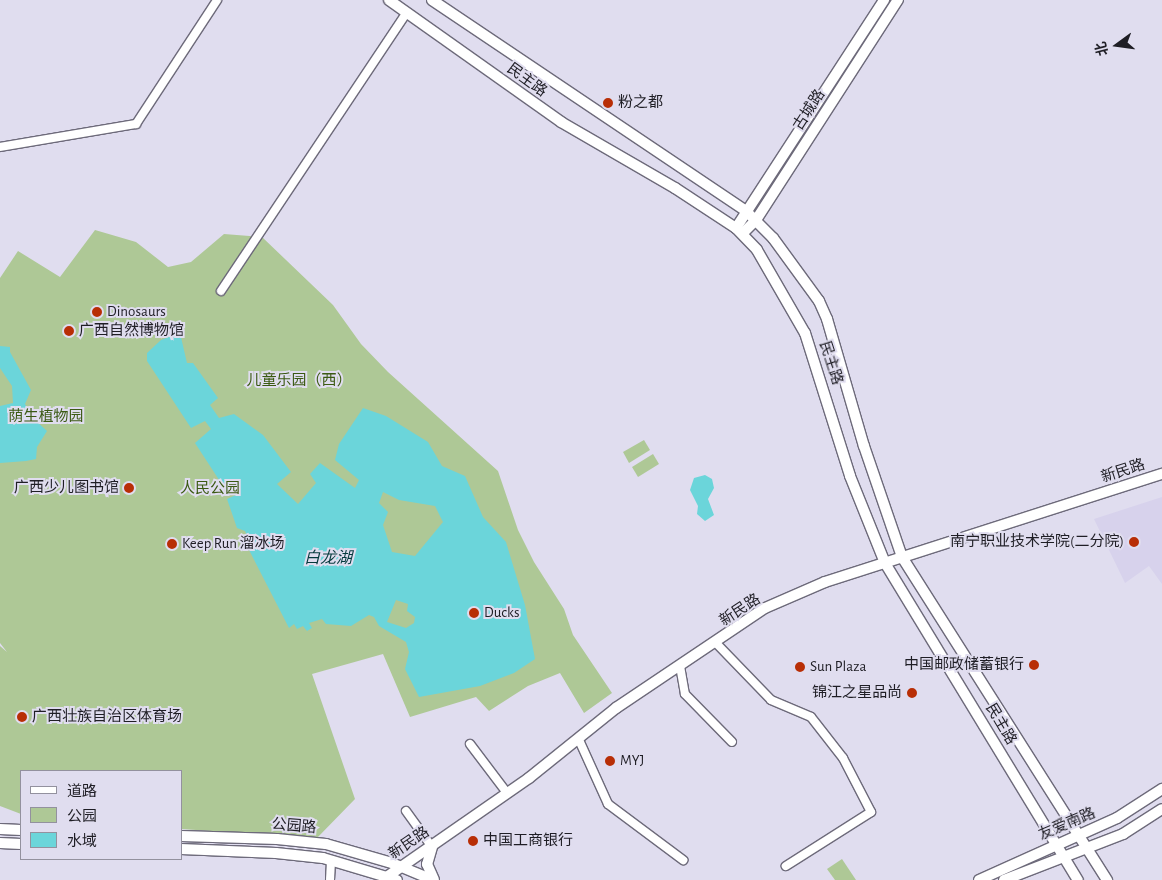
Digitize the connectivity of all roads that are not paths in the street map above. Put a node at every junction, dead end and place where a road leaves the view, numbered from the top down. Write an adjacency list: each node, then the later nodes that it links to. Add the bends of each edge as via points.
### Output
1 (217, 0): 7 (street, via 136,124)
2 (390, 0): 6 (main road, 民主路)
3 (432, 0): 8 (main road, 民主路)
4 (884, 0): 8 (main road, 古城路)
5 (898, 0): 9 (main road, 古城路)
6 (407, 12): 10 (main road, 民主路, via 561,122 675,188); 11 (street)
7 (0, 147)
8 (747, 212): 9 (main road, 民主路); 10 (main road, 古城路)
9 (756, 220): 10 (main road, 古城路); 13 (main road, 民主路, via 806,283 827,319 864,446)
10 (740, 231): 14 (main road, 民主路, via 767,266 805,333 850,476)
11 (220, 291)
12 (1162, 474): 13 (main road, 新民路)
13 (902, 557): 14 (main road, 新民路); 27 (main road, 民主路)
14 (885, 563): 15 (main road, 新民路, via 825,582 765,608); 30 (main road, 民主路)
15 (716, 643): 16 (main road, 新民路); 37 (street, via 771,700 811,718 843,758 871,812)
16 (680, 666): 17 (main road, 新民路, via 616,708); 18 (street, via 685,694)
17 (579, 740): 21 (main road, 新民路); 36 (street, via 608,804)
18 (732, 742)
19 (470, 744): 21 (street)
20 (1162, 789): 27 (main road, 友爱南路, via 1118,818)
21 (507, 794): 31 (main road, 新民路)
22 (1162, 809): 32 (main road, 友爱南路, via 1123,834)
23 (406, 811): 31 (street)
24 (0, 829): 25 (main road)
25 (20, 830)
26 (182, 836): 38 (main road, 公园路, via 326,844)
27 (1077, 836): 30 (main road, 友爱南路); 32 (main road, 民主路)
28 (0, 843): 29 (main road)
29 (20, 844)
30 (1057, 844): 34 (main road, 民主路); 42 (main road, 友爱南路)
31 (432, 847): 38 (main road, 新民路); 41 (main road, via 428,864)
32 (1087, 849): 34 (main road, 友爱南路); 45 (main road, 民主路)
33 (182, 850): 35 (main road, 公园路, via 276,853)
34 (1065, 857): 43 (main road, 友爱南路); 44 (main road, 民主路)
35 (330, 860): 39 (main road, 公园路); 40 (street)
36 (682, 860)
37 (786, 866)
38 (401, 867): 39 (main road, 新民路); 41 (main road, 公园路)
39 (392, 878)
40 (330, 880)
41 (434, 880)
42 (979, 880)
43 (1004, 880)
44 (1078, 880)
45 (1107, 880)

